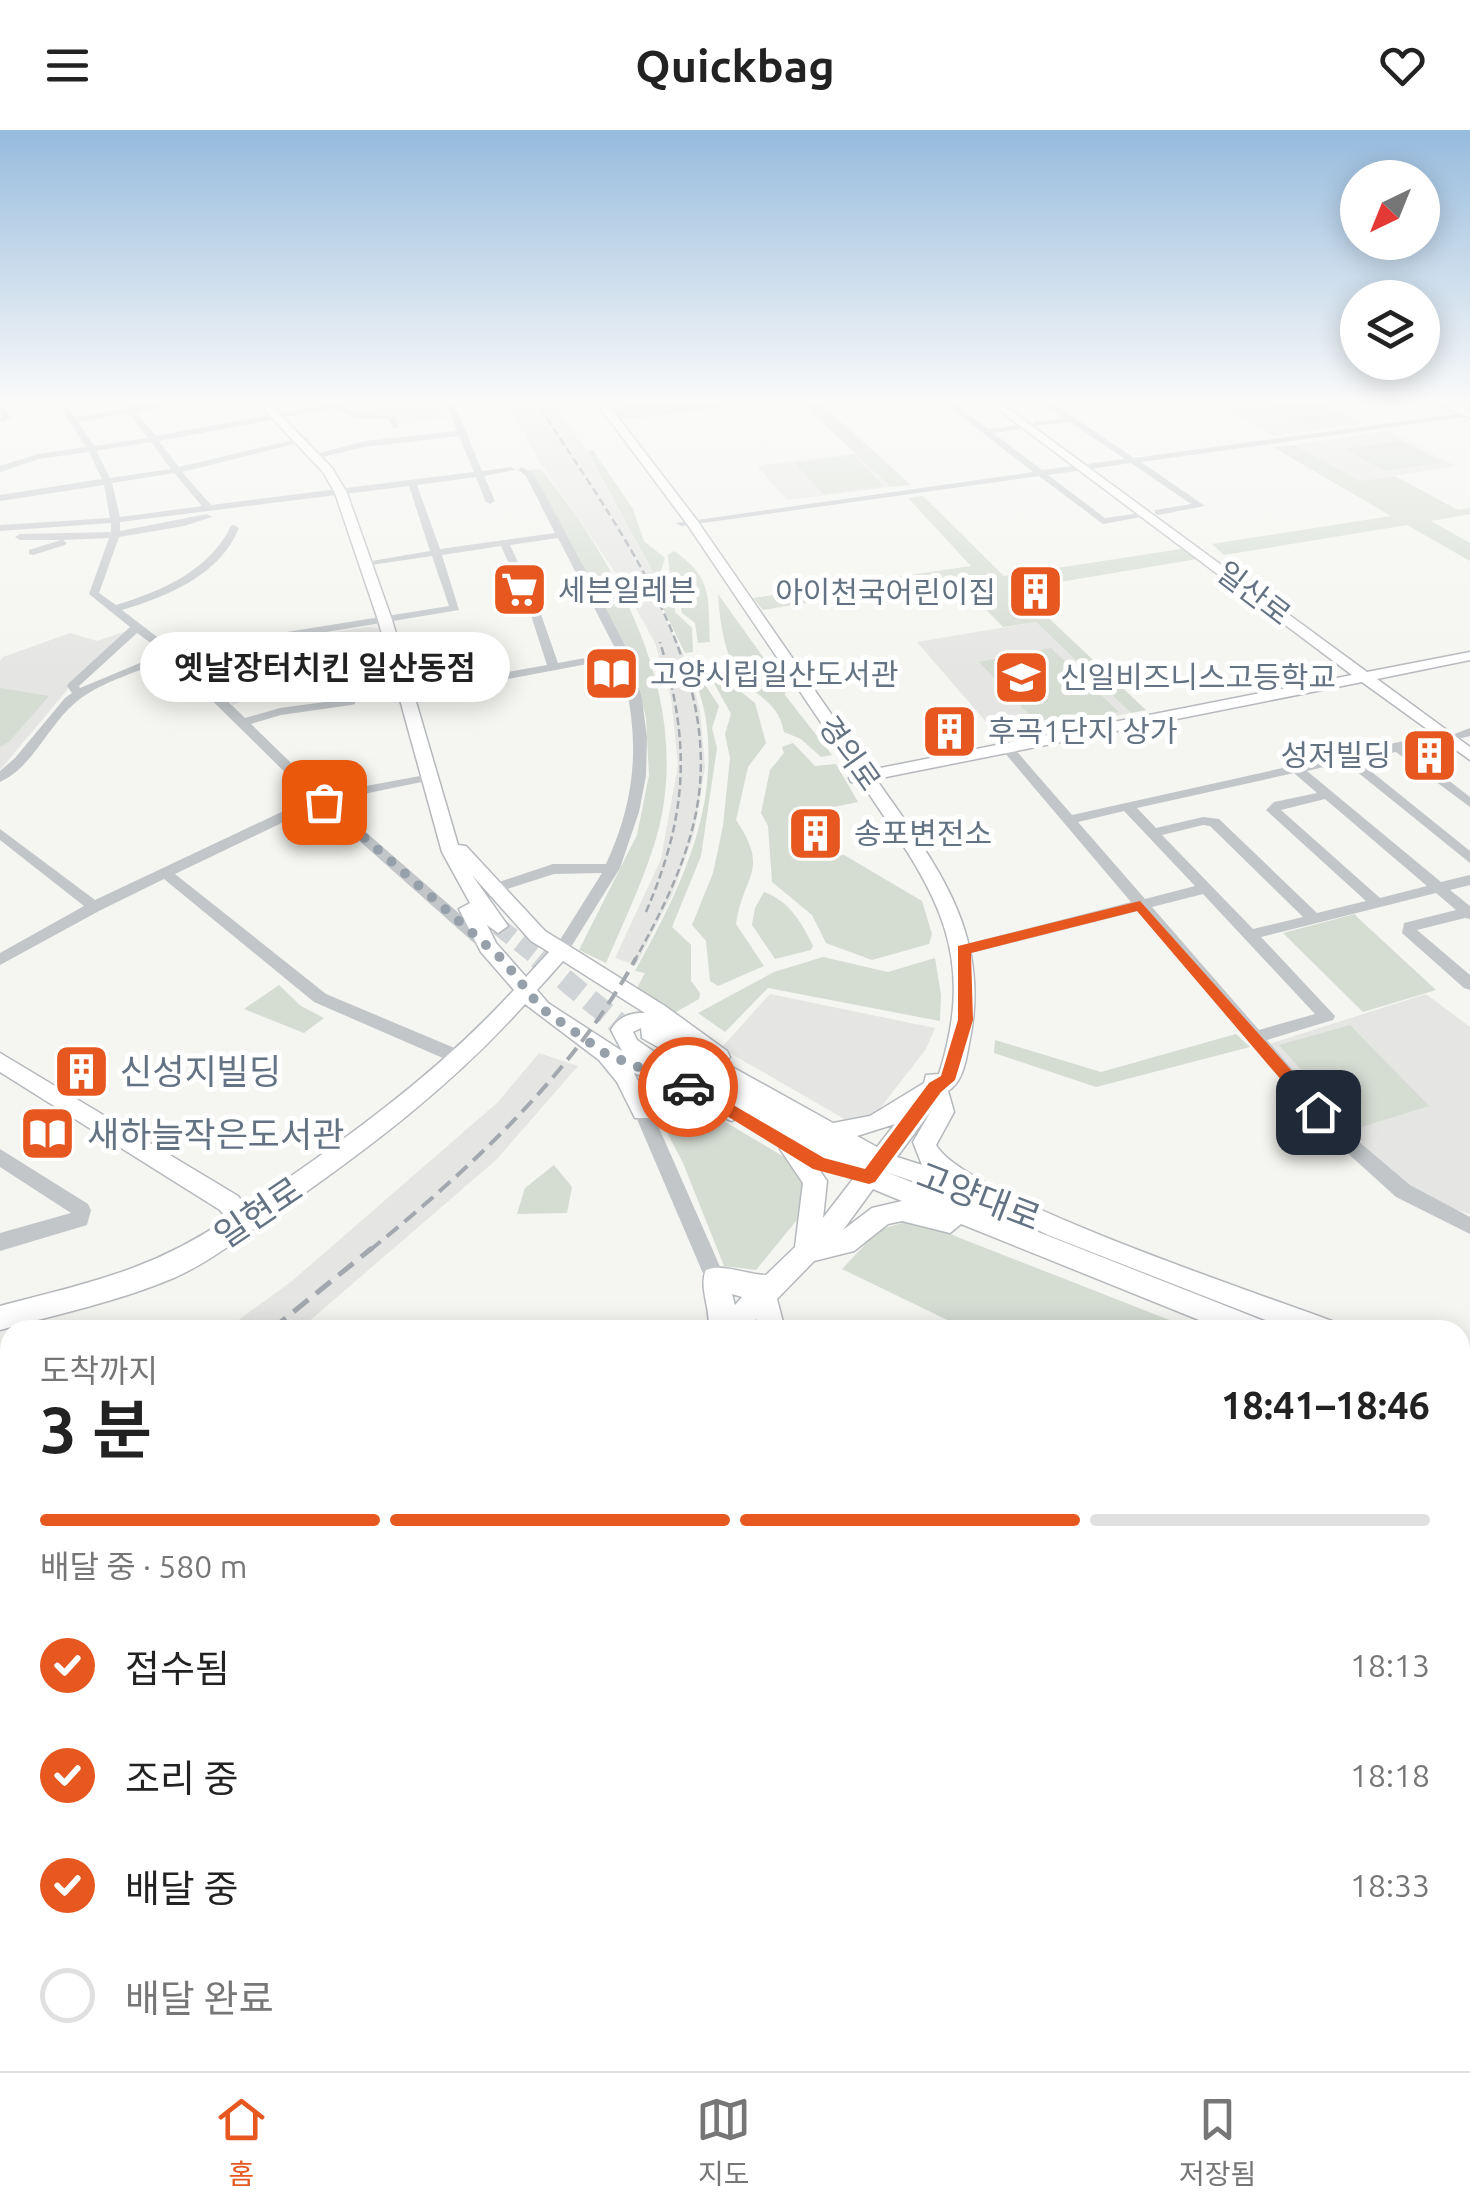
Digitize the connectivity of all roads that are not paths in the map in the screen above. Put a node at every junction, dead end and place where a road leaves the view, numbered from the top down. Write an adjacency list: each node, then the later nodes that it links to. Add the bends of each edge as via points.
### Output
1 (68, 489): 14 (street)
2 (108, 489): 20 (street)
3 (190, 489): 17 (street)
4 (357, 489): 13 (street)
5 (414, 489): 31 (street)
6 (484, 489): 15 (street)
7 (537, 489): 25 (street)
8 (662, 489): 21 (main road, 경의로)
9 (933, 489): 21 (street)
10 (1060, 489): 19 (street, via 1103,521)
11 (1118, 489): 19 (main road, 일산로)
12 (1175, 489): 19 (street, via 1200,506)
13 (345, 490): 16 (street); 32 (main road); 34 (main road)
14 (0, 498)
15 (490, 501)
16 (239, 504): 17 (street); 28 (street)
17 (209, 508): 20 (street)
18 (88, 511): 22 (street)
19 (1153, 513): 40 (main road, 일산로)
20 (117, 520): 22 (street); 28 (street)
21 (687, 522): 52 (main road, 경의로)
22 (85, 523): 23 (street)
23 (0, 528)
24 (234, 528): 33 (street, via 226,549 168,592)
25 (560, 534): 29 (street); 37 (street)
26 (0, 536): 27 (street)
27 (72, 539): 28 (street); 30 (street)
28 (113, 542): 33 (street, via 93,592)
29 (504, 543): 31 (street); 39 (street)
30 (33, 552)
31 (437, 552): 32 (street); 34 (street, via 456,607)
32 (371, 562): 34 (main road)
33 (114, 609): 35 (street)
34 (387, 620): 36 (street); 41 (main road)
35 (137, 627): 36 (street); 42 (street, via 73,686)
36 (172, 654): 42 (street); 44 (street)
37 (624, 654): 39 (street); 63 (street, via 643,774)
38 (1470, 656): 40 (main road)
39 (553, 666): 41 (street)
40 (1368, 675): 45 (main road, 일산로); 47 (main road)
41 (410, 693): 51 (main road); 61 (main road)
42 (80, 694): 53 (street)
43 (351, 701): 44 (street)
44 (242, 723): 55 (street)
45 (1460, 736): 46 (street); 48 (main road, 일산로)
46 (1398, 748): 49 (street); 56 (street)
47 (1008, 749): 52 (main road); 58 (street)
48 (1470, 755)
49 (1347, 758): 50 (street); 62 (street)
50 (1297, 769): 54 (street); 57 (street)
51 (431, 776): 55 (street); 61 (main road)
52 (862, 777): 77 (main road, 경의로, via 952,906); 89 (main road, 경의로, via 942,908 953,951 956,1012 950,1046 933,1073)
53 (0, 778)
54 (1326, 794): 68 (street); 69 (street, via 1274,810)
55 (320, 799): 64 (street); 76 (street)
56 (1470, 803)
57 (1128, 806): 58 (street); 60 (street)
58 (1066, 820): 70 (street)
59 (0, 833): 71 (street)
60 (1152, 834): 67 (street); 73 (street, via 1214,822)
61 (456, 851): 66 (main road, via 470,857); 74 (main road, via 473,894); 76 (main road, via 446,869)
62 (1470, 858)
63 (613, 868): 66 (street, via 552,869); 78 (street)
64 (164, 872): 71 (street); 86 (street, via 320,998)
65 (1470, 880): 68 (street)
66 (492, 888): 78 (main road)
67 (1204, 889): 70 (street); 75 (street)
68 (1442, 891): 69 (street); 72 (street)
69 (1378, 904): 73 (street)
70 (1140, 905): 77 (street); 83 (street)
71 (94, 907): 79 (street)
72 (1469, 913): 80 (street, via 1410,932)
73 (1314, 919): 75 (street)
74 (504, 923)
75 (1249, 934): 83 (street, via 1327,1016)
76 (488, 947): 81 (main road)
77 (963, 950): 89 (main road, 경의로, via 966,1020 948,1080)
78 (561, 951): 81 (main road, 일현로); 85 (main road)
79 (0, 960)
80 (1470, 984)
81 (524, 989): 84 (main road); 86 (main road, 일현로)
82 (644, 1036): 94 (main road, 고양대로)
83 (1253, 1038): 96 (street, via 1363,1159 1403,1191)
84 (606, 1054): 88 (main road); 90 (main road)
85 (718, 1056): 88 (main road, via 654,1022 625,1025 629,1045); 91 (main road)
86 (458, 1057): 95 (main road, 일현로, via 365,1139)
87 (4, 1069): 95 (main road, via 229,1203)
88 (682, 1083): 90 (main road, via 645,1095); 92 (main road)
89 (935, 1088): 91 (main road, via 912,1095 886,1122); 94 (main road, 경의로); 100 (main road, via 943,1112 924,1143 937,1167 1028,1214)
90 (643, 1112): 101 (street)
91 (842, 1128): 94 (main road)
92 (792, 1149): 94 (main road, via 819,1164); 99 (main road, via 815,1181)
93 (0, 1157): 98 (street, via 81,1210 80,1219 68,1225)
94 (875, 1169): 97 (main road, 고양대로); 99 (main road, 경의로); 100 (main road, 고양대로)
95 (244, 1222): 103 (main road, 일현로, via 172,1267)
96 (1470, 1226)
97 (1019, 1240): 99 (main road, via 902,1211 882,1215 846,1242); 107 (main road, 고양대로)
98 (0, 1242)
99 (807, 1252): 102 (main road, 경의로)
100 (1141, 1260): 108 (main road, 고양대로)
101 (715, 1278): 102 (main road); 104 (main road)
102 (768, 1291): 105 (main road, 경의로); 106 (main road)
103 (0, 1318)
104 (724, 1320)
105 (735, 1320)
106 (771, 1320)
107 (1228, 1320)
108 (1297, 1320)

